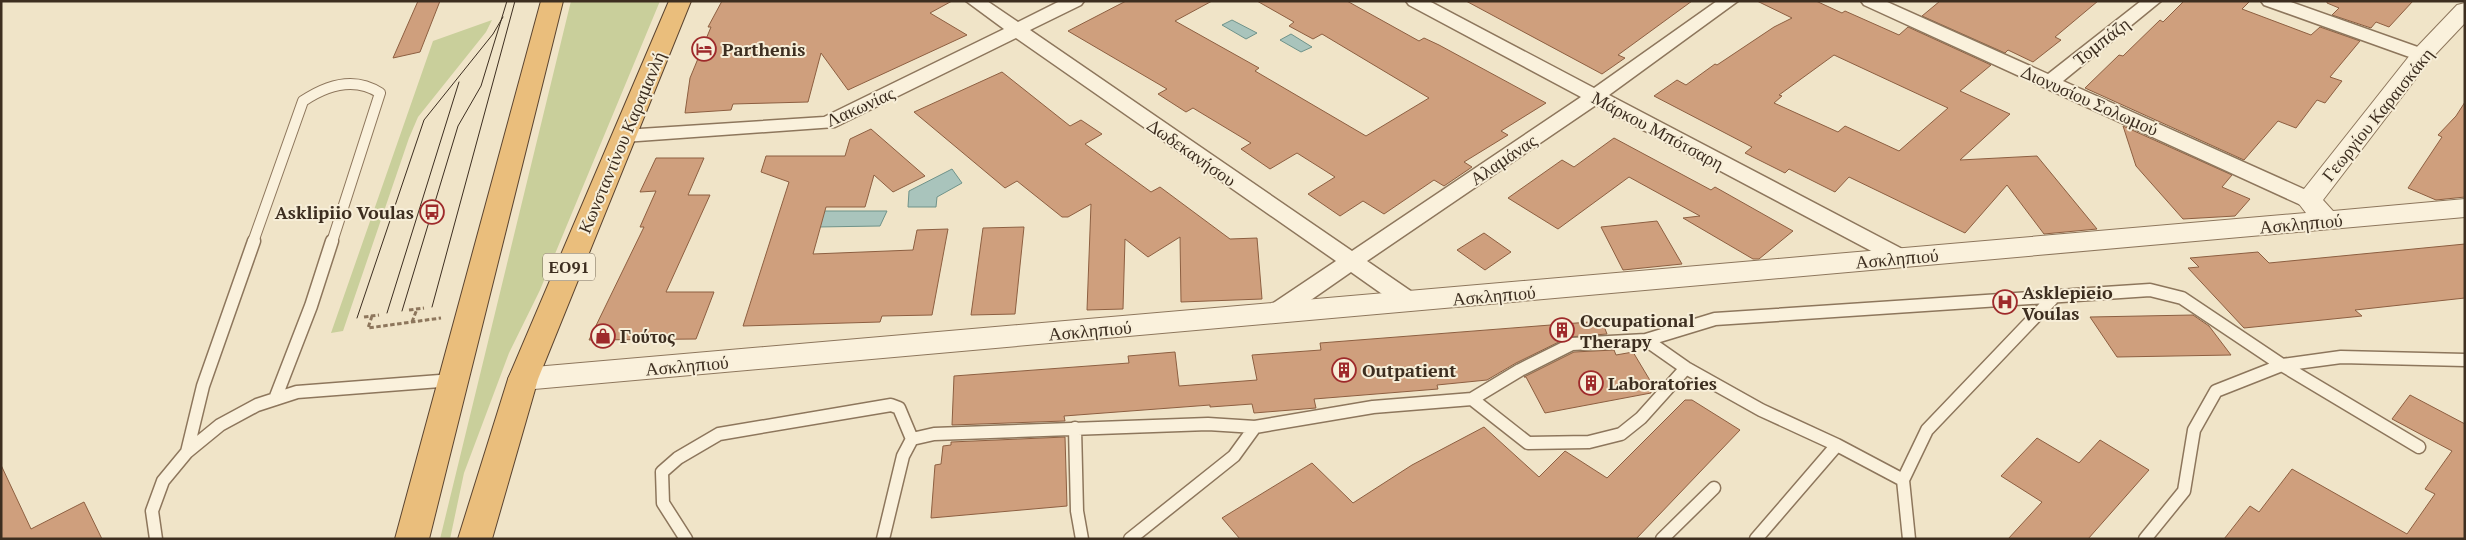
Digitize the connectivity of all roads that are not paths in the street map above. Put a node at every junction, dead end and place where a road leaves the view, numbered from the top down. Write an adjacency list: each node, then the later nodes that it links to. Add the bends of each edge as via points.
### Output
1 (552, 1): 29 (highway)
2 (680, 1): 15 (highway, Κωνσταντίνου Καραμανλή / ΕΟ91)
3 (975, 1): 11 (street, Δωδεκανήσου)
4 (1075, 1): 11 (street, Λακωνίας)
5 (1414, 1): 14 (street, Μάρκου Μπότσαρη)
6 (1730, 1): 14 (street, Αλαμάνας)
7 (1870, 1): 13 (street, Διονυσίου Σολωμού)
8 (2152, 1): 13 (street, Τομπάζη)
9 (2270, 1): 12 (street)
10 (2465, 10): 12 (street, Γεωργίου Καραισκάκη)
11 (1016, 30): 15 (street, Λακωνίας, via 828,123); 20 (street, Δωδεκανήσου)
12 (2422, 55): 16 (street, Γεωργίου Καραισκάκη)
13 (2050, 82): 16 (street, Διονυσίου Σολωμού)
14 (1594, 97): 19 (street, Μάρκου Μπότσαρη); 20 (street, Αλαμάνας)
15 (624, 136): 28 (highway, Κωνσταντίνου Καραμανλή / ΕΟ91)
16 (2309, 200): 18 (street)
17 (2465, 208): 18 (street, Ασκληπιού)
18 (2326, 220): 19 (street, Ασκληπιού)
19 (1902, 258): 22 (street, Ασκληπιού)
20 (1352, 262): 22 (street, Δωδεκανήσου); 23 (street, Αλαμάνας)
21 (2055, 296): 24 (lane, via 1715,319); 26 (lane, via 2150,290 2182,298); 38 (lane, via 1927,430)
22 (1410, 302): 23 (street, Ασκληπιού)
23 (1274, 314): 28 (street, Ασκληπιού)
24 (1646, 340): 27 (lane); 31 (lane, via 1572,344)
25 (2465, 360): 26 (lane, via 2341,357)
26 (2282, 365): 36 (lane); 50 (lane, via 2216,391 2194,430 2184,491)
27 (1686, 368): 31 (lane, via 1641,418 1621,434 1589,442 1528,443); 35 (lane, via 1761,410)
28 (523, 379): 42 (highway, Κωνσταντίνου Καραμανλή / ΕΟ91)
29 (454, 380): 30 (lane, via 297,392); 41 (highway)
30 (275, 399): 37 (lane, via 220,426); 37 (lane, via 311,306 380,93 372,86 357,82 337,85 317,91 303,101 203,386)
31 (1472, 399): 32 (lane, via 1372,407)
32 (1255, 427): 33 (lane, via 1208,424); 46 (lane, via 1234,456)
33 (1075, 428): 34 (lane, via 934,434); 45 (lane, via 1077,511)
34 (912, 439): 43 (lane, via 900,408 891,405 719,434 678,458 662,472 663,502); 44 (lane, via 903,456)
35 (1837, 445): 38 (lane); 48 (lane)
36 (2419, 448)
37 (187, 452): 40 (lane, via 164,481 152,511)
38 (1903, 480): 49 (lane)
39 (1714, 488): 47 (lane)
40 (156, 539)
41 (412, 539)
42 (475, 539)
43 (686, 539)
44 (883, 539)
45 (1082, 539)
46 (1130, 539)
47 (1662, 539)
48 (1756, 539)
49 (1909, 539)
50 (2145, 539)

